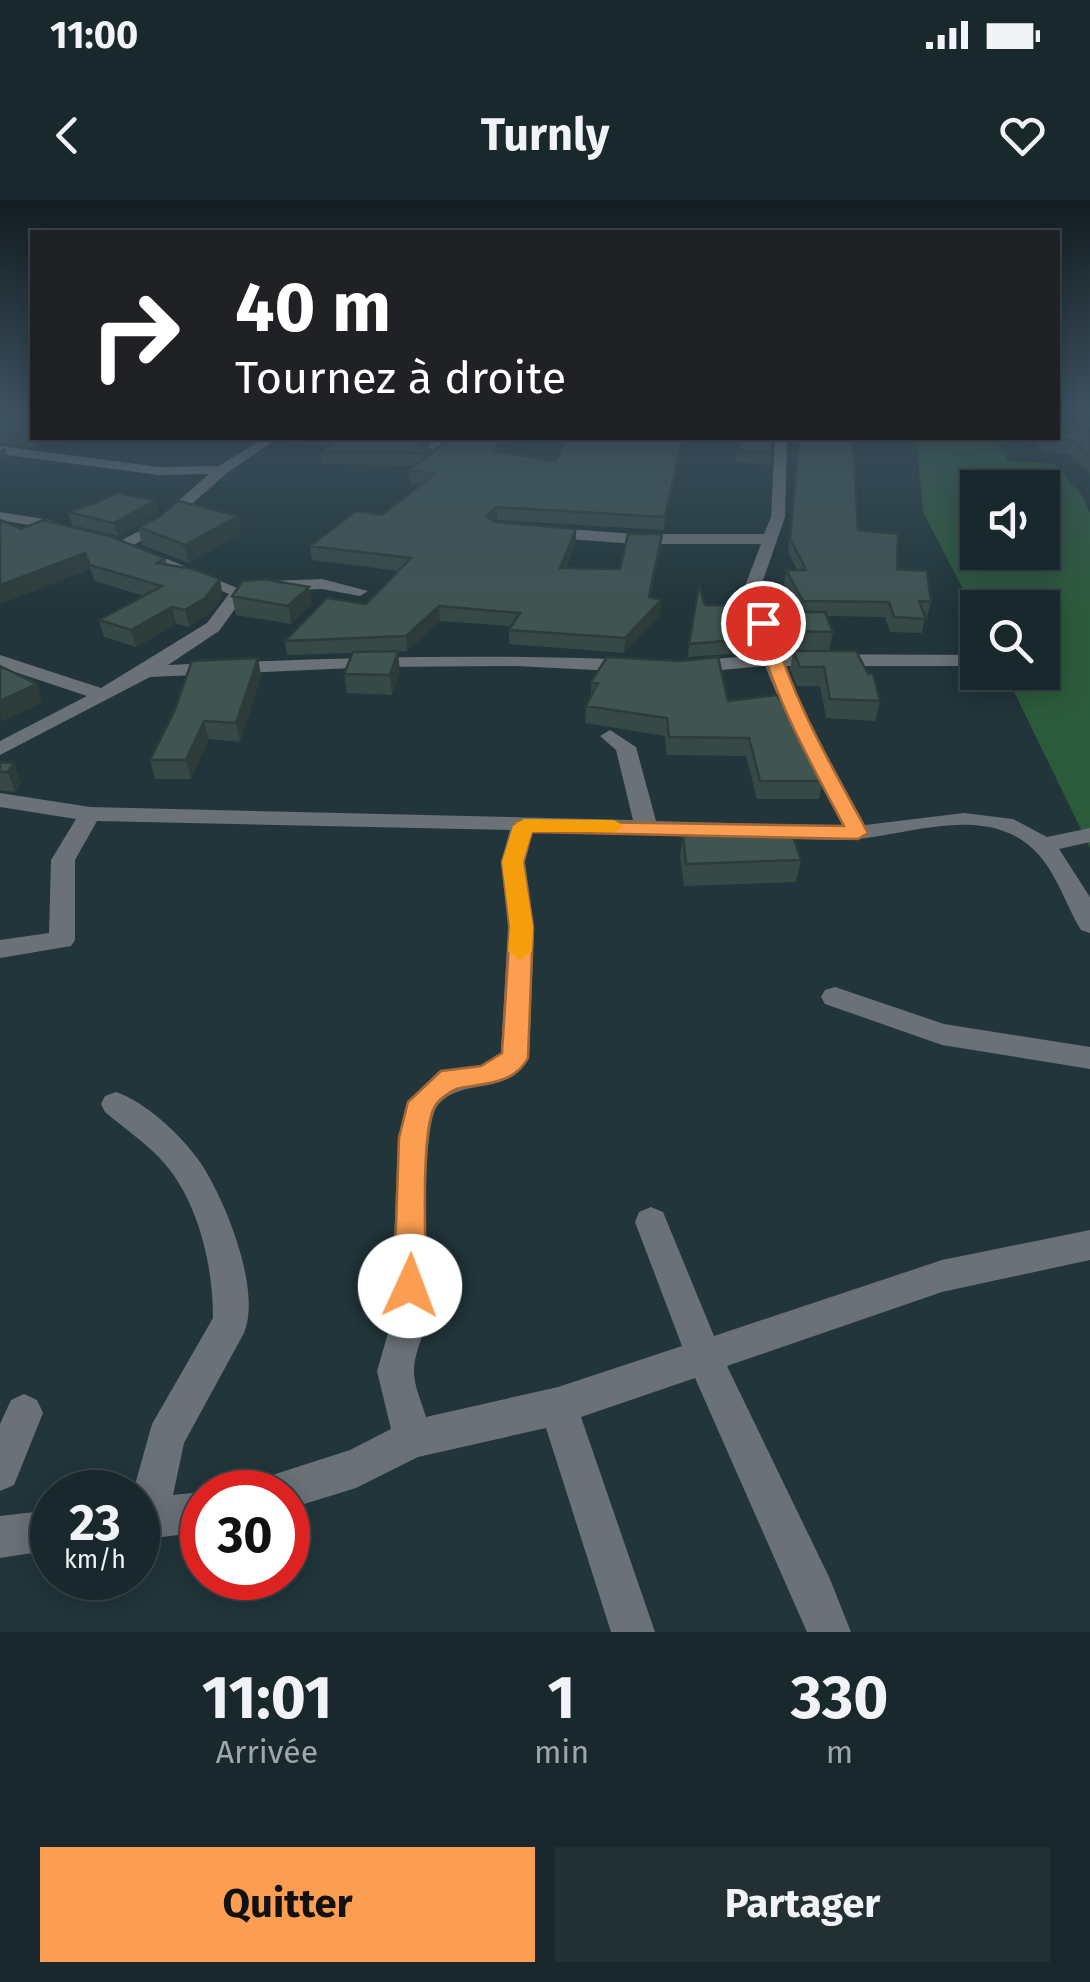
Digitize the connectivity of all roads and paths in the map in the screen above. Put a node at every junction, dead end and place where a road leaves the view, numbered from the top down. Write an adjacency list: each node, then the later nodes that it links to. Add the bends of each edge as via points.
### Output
1 (215, 476): 7 (street, via 156,528 111,543)
2 (780, 476): 6 (street)
3 (0, 516): 5 (street)
4 (517, 530): 6 (street, via 635,540)
5 (84, 538)
6 (771, 539): 9 (street, via 753,586)
7 (239, 592): 8 (street, via 322,584); 12 (street, via 213,627)
8 (360, 592)
9 (772, 660): 10 (street); 12 (street, via 679,668 516,660); 20 (street, via 814,756)
10 (960, 660)
11 (0, 661): 13 (street)
12 (146, 672): 13 (street)
13 (101, 694): 15 (street)
14 (610, 736): 19 (street, via 626,748)
15 (0, 749)
16 (0, 800): 17 (street)
17 (90, 814): 18 (street); 24 (street, via 63,860 62,940)
18 (524, 826): 19 (street); 33 (street, via 513,862 521,927 515,1058 486,1076 450,1078 422,1102 414,1138 409,1323 395,1372)
19 (646, 826): 20 (street)
20 (858, 833): 22 (street, via 980,820 1023,830)
21 (1090, 835): 22 (street)
22 (1046, 846): 23 (street, via 1070,878)
23 (1090, 924)
24 (0, 949)
25 (835, 997): 26 (street, via 942,1034)
26 (1090, 1058)
27 (116, 1104): 34 (street, via 177,1156 192,1178 208,1209 232,1299 231,1321 166,1438)
28 (651, 1222): 30 (street)
29 (1090, 1245): 30 (street, via 942,1276)
30 (704, 1357): 31 (street); 40 (street)
31 (558, 1406): 33 (street); 39 (street)
32 (24, 1413): 35 (street)
33 (413, 1439): 36 (street)
34 (157, 1470)
35 (0, 1471)
36 (310, 1482)
37 (30, 1533): 38 (street)
38 (0, 1537)
39 (634, 1632)
40 (830, 1632)

